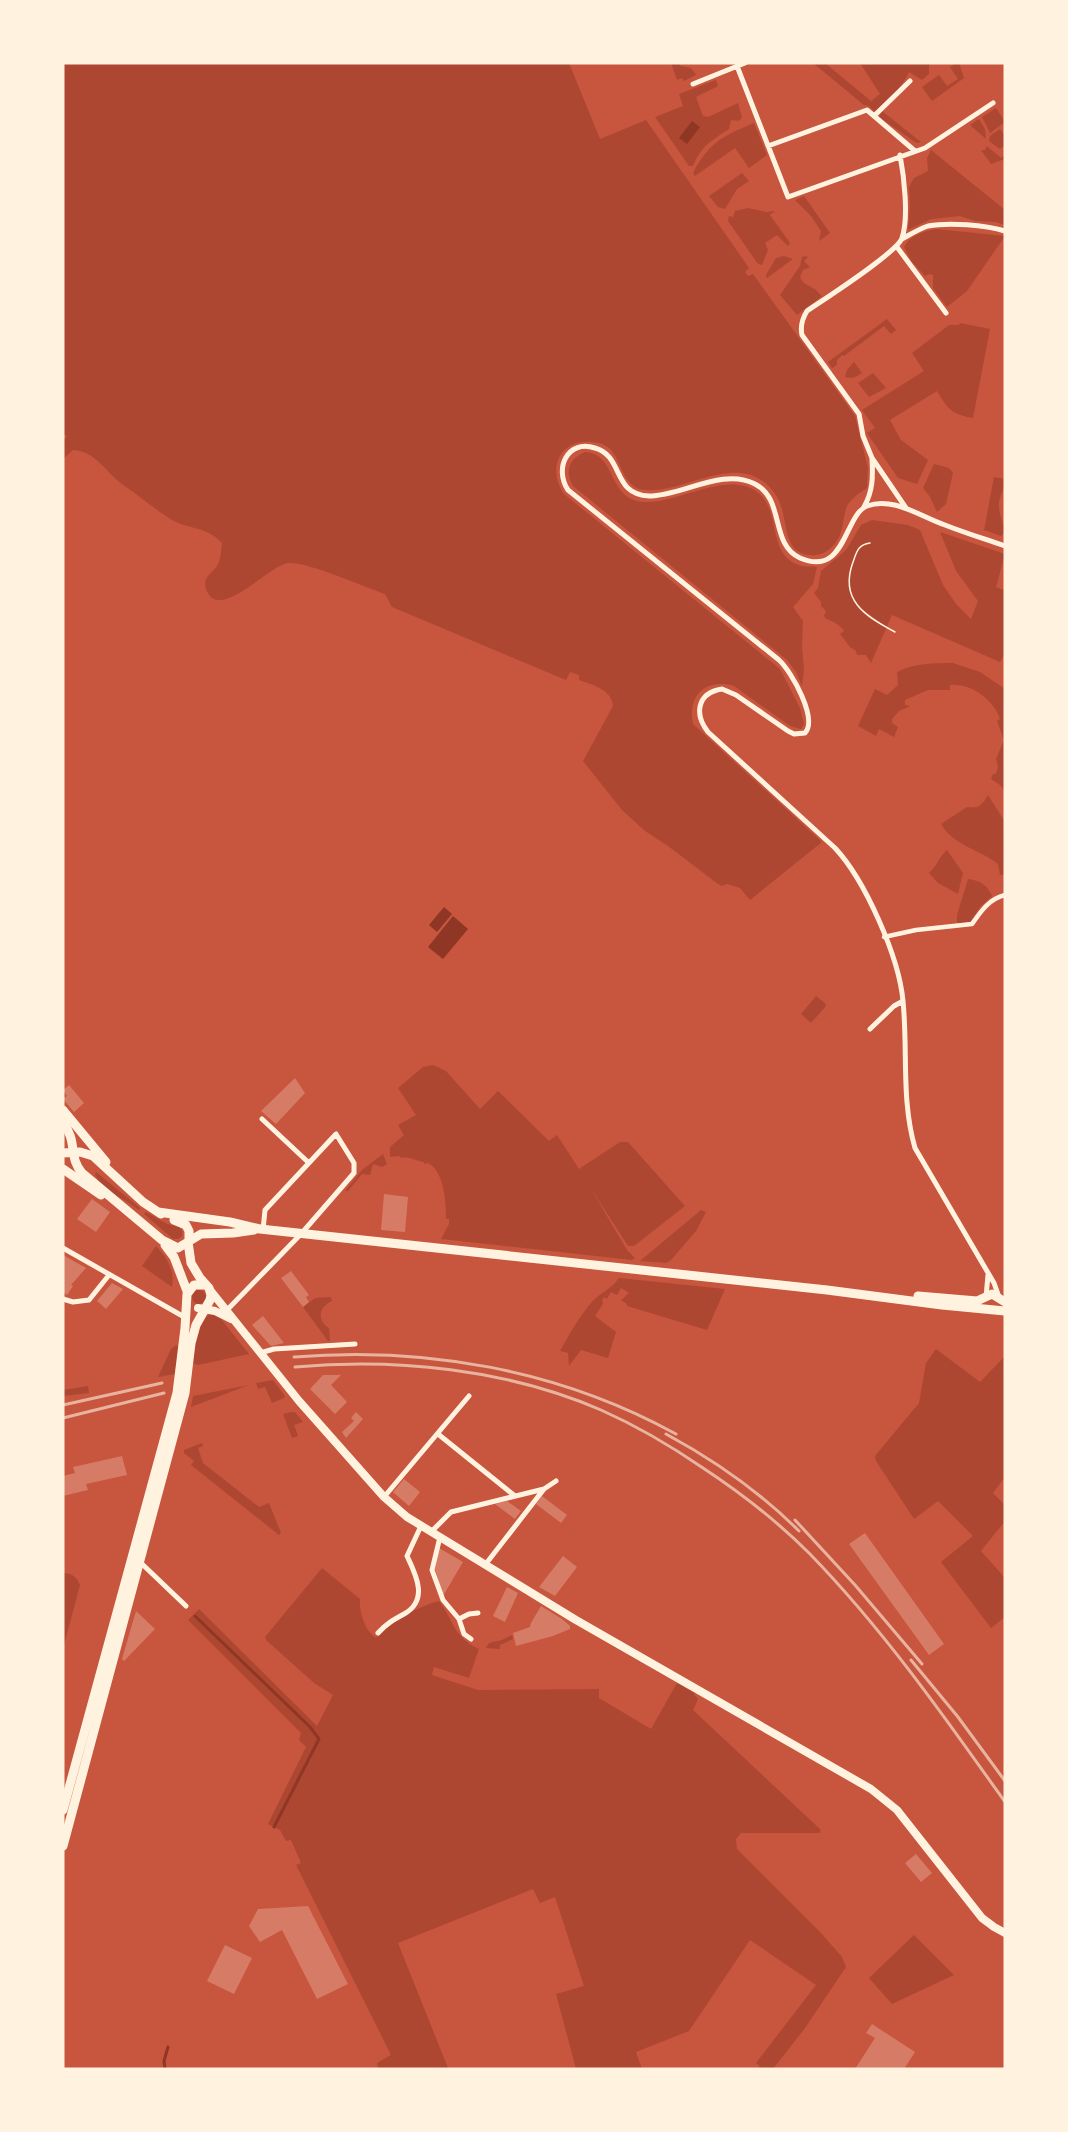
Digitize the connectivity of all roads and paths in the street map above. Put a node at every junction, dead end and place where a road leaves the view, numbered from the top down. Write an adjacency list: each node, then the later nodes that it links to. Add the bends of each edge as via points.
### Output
1 (745, 63): 2 (street)
2 (737, 66): 4 (street); 7 (street)
3 (910, 81): 6 (street)
4 (693, 84)
5 (993, 103): 8 (street)
6 (874, 116): 7 (street, via 867,110); 8 (street)
7 (768, 146): 9 (street, via 788,197)
8 (915, 151): 9 (street)
9 (900, 155): 11 (street, via 905,208)
10 (1005, 231): 11 (street, via 938,225)
11 (902, 239): 12 (street)
12 (897, 246): 13 (street); 14 (street, via 807,311 801,326 802,335 859,414)
13 (946, 313)
14 (872, 458): 15 (street, via 873,486); 16 (street)
15 (864, 507): 16 (street, via 886,504); 21 (street, via 831,556 819,561 806,560 788,549 772,500 749,481 729,478 651,496 637,494 623,484 610,457 591,447 569,454 561,471 568,490 788,670 810,719 805,733 788,732 722,689 704,697 700,721 843,857 864,887)
16 (906, 508): 18 (street)
17 (870, 543): 19 (path, via 857,549 848,586 853,600 871,619)
18 (1005, 546)
19 (895, 632)
20 (1005, 895): 21 (street, via 985,906 972,924)
21 (884, 937): 22 (street, via 900,980)
22 (903, 1001): 23 (street); 40 (street, via 908,1124 915,1148)
23 (870, 1029)
24 (63, 1110): 32 (main road)
25 (262, 1119): 28 (street)
26 (63, 1123): 27 (main road, via 72,1142)
27 (66, 1154): 29 (main road, via 87,1154); 31 (main road)
28 (309, 1163): 35 (street, via 265,1210); 36 (street, via 336,1134 354,1162 354,1173)
29 (103, 1165): 31 (main road, via 90,1168); 32 (main road)
30 (63, 1169): 33 (main road)
31 (93, 1183): 33 (main road)
32 (127, 1187): 34 (main road)
33 (119, 1206): 37 (main road)
34 (158, 1212): 35 (main road); 38 (main road, via 186,1225)
35 (261, 1230): 36 (main road); 38 (main road, via 207,1233)
36 (301, 1234): 43 (main road); 49 (street)
37 (162, 1240): 38 (main road, via 178,1248); 44 (main road, via 174,1257)
38 (188, 1241): 42 (main road, via 191,1263)
39 (63, 1248): 41 (street)
40 (988, 1273): 45 (street); 47 (street)
41 (109, 1275): 46 (street, via 89,1300); 51 (street)
42 (208, 1288): 44 (main road, via 194,1284); 48 (main road, via 211,1298); 49 (main road)
43 (853, 1293): 45 (main road, via 977,1301); 50 (main road)
44 (187, 1295): 48 (main road, via 191,1305); 51 (main road)
45 (985, 1298): 47 (main road, via 992,1294); 50 (main road, via 985,1306)
46 (63, 1299)
47 (1002, 1299): 50 (main road)
48 (203, 1307): 52 (main road); 64 (main road, via 191,1343 185,1393)
49 (227, 1310): 52 (main road)
50 (997, 1310)
51 (186, 1318): 71 (main road, via 177,1393)
52 (232, 1320): 54 (main road)
53 (355, 1344): 54 (street)
54 (260, 1353): 60 (main road)
55 (469, 1396): 56 (street)
56 (438, 1434): 59 (street); 60 (street)
57 (556, 1481): 58 (street)
58 (544, 1489): 59 (street); 65 (street)
59 (515, 1496): 62 (street, via 451,1512)
60 (384, 1497): 61 (main road)
61 (421, 1526): 62 (main road); 69 (street, via 407,1556 418,1580 416,1603)
62 (431, 1532): 63 (main road)
63 (440, 1537): 65 (main road); 68 (street, via 432,1570 443,1600)
64 (140, 1562): 66 (street); 72 (main road)
65 (485, 1564): 73 (main road, via 884,1798 982,1918)
66 (186, 1606)
67 (478, 1613): 68 (street)
68 (459, 1619): 70 (street, via 464,1634)
69 (378, 1633)
70 (471, 1639)
71 (63, 1810)
72 (63, 1846)
73 (1005, 1933)

